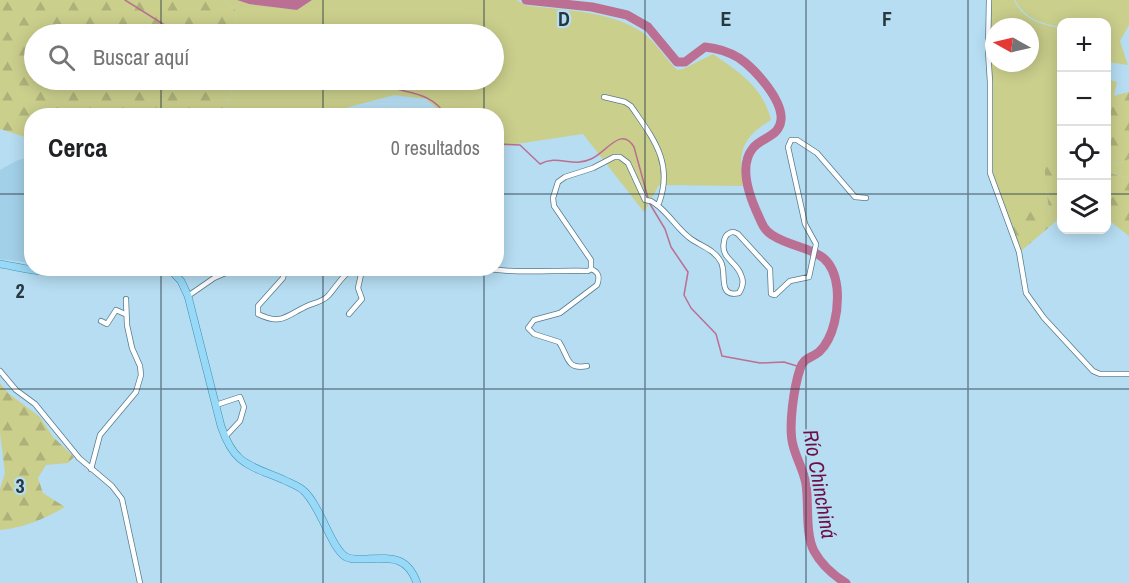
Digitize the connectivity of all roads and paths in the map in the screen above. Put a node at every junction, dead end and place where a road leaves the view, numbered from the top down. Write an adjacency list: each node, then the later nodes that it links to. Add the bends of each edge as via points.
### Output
1 (989, 0): 21 (street, via 990,173 1019,252 1026,293 1093,370 1100,374)
2 (604, 97): 4 (street, via 631,106 658,147 663,177)
3 (866, 198): 4 (street, via 855,197 817,153 791,140 788,147 805,224 816,244 809,277 790,281 778,293 771,294 770,269 742,237 733,232 725,237 723,249 743,282 739,293 730,293 723,286 723,267 717,256 691,240)
4 (657, 205): 7 (street, via 645,200 628,163 620,157 558,182 554,206 591,260)
5 (0, 264): 6 (main road)
6 (24, 268)
7 (591, 269): 8 (street); 19 (street, via 598,275 597,285 560,313 534,320 528,328 559,342 573,366)
8 (504, 270)
9 (176, 276): 14 (main road)
10 (219, 276): 14 (street)
11 (283, 276): 12 (street, via 258,306 258,314 281,320 291,316 323,300)
12 (344, 276)
13 (361, 276): 17 (street, via 358,288 362,299)
14 (188, 296): 22 (main road)
15 (126, 299): 16 (street)
16 (125, 314): 18 (street, via 116,310 107,324); 24 (street, via 141,375 136,392 100,435)
17 (349, 315)
18 (101, 321)
19 (587, 366)
20 (0, 371): 24 (street, via 35,404)
21 (1129, 374)
22 (216, 405): 23 (main road); 23 (street, via 240,397 244,406 240,421)
23 (225, 437): 26 (main road, via 248,465 303,490 344,556 397,560 409,567)
24 (91, 469): 25 (street, via 122,499)
25 (140, 583)
26 (417, 583)

